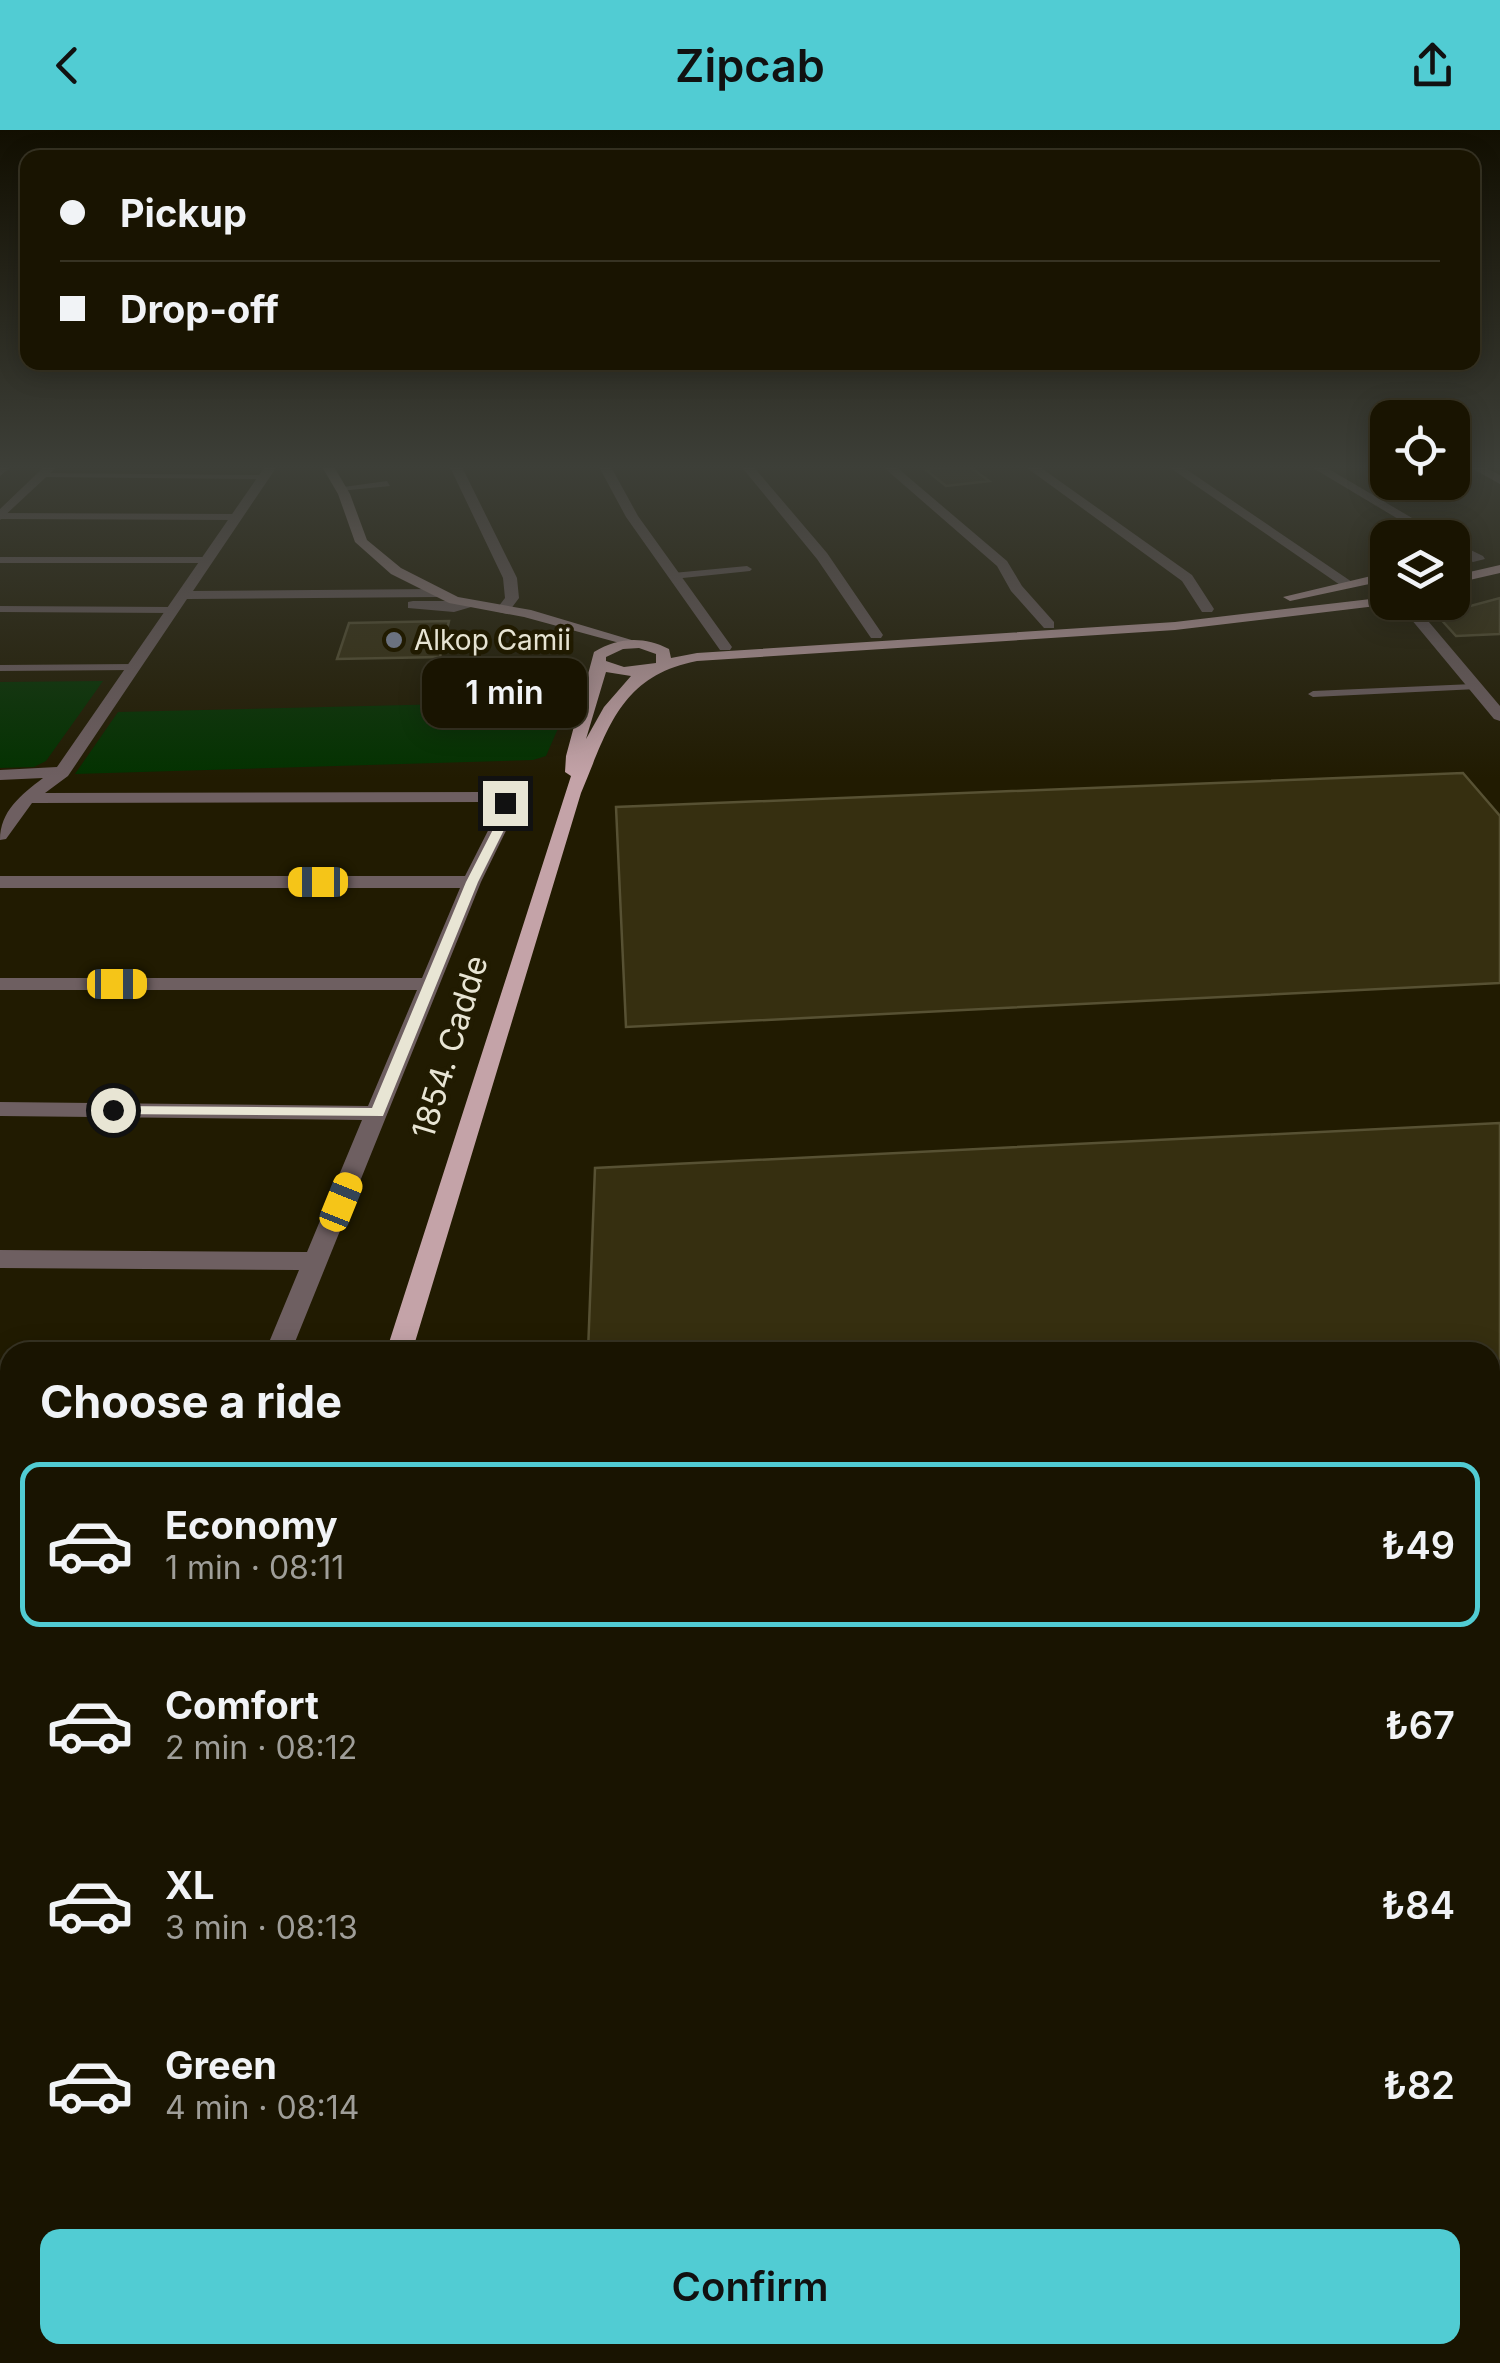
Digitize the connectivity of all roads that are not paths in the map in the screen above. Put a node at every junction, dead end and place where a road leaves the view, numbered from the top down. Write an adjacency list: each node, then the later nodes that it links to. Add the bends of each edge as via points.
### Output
1 (201, 569): 16 (street)
2 (394, 569): 15 (main road)
3 (506, 569): 24 (street, via 512,598)
4 (668, 569): 11 (street)
5 (745, 569): 11 (lane)
6 (831, 569): 27 (street)
7 (1005, 569): 26 (street)
8 (1174, 569): 22 (street)
9 (1326, 569): 14 (street)
10 (1500, 569): 12 (main road)
11 (673, 576): 29 (street)
12 (1470, 576)
13 (1370, 580): 14 (main road)
14 (1348, 584): 18 (main road, via 1355,596); 22 (main road)
15 (437, 592): 17 (street); 20 (main road)
16 (183, 594): 17 (street); 23 (street)
17 (384, 598): 20 (street)
18 (1370, 599)
19 (1370, 603): 32 (main road, via 1175,626 748,654)
20 (470, 605): 24 (main road)
21 (0, 609): 23 (lane)
22 (1208, 609): 26 (main road)
23 (172, 610): 31 (street)
24 (502, 611): 28 (main road); 30 (main road, via 560,632)
25 (1422, 620): 34 (street)
26 (1049, 624): 27 (main road)
27 (876, 634): 29 (main road)
28 (646, 645): 29 (main road); 30 (main road, via 610,648); 32 (main road, via 666,656)
29 (725, 646)
30 (600, 660): 32 (main road, via 626,672); 39 (main road, via 580,724)
31 (134, 667): 33 (lane); 37 (street)
32 (656, 667): 39 (main road, 1854. Cadde, via 611,704)
33 (0, 668)
34 (1473, 687): 35 (lane); 36 (street)
35 (1312, 694)
36 (1500, 716)
37 (62, 772): 38 (street); 40 (street)
38 (0, 775)
39 (572, 794): 51 (main road, 1854. Cadde)
40 (27, 798): 41 (street); 43 (street, via 499,800 507,812)
41 (0, 836)
42 (0, 882): 43 (street)
43 (472, 882): 45 (street)
44 (0, 984): 45 (street)
45 (430, 984): 47 (street)
46 (0, 1109): 47 (street)
47 (378, 1112): 49 (street)
48 (0, 1259): 49 (street)
49 (316, 1261): 50 (street)
50 (282, 1342)
51 (403, 1342)

